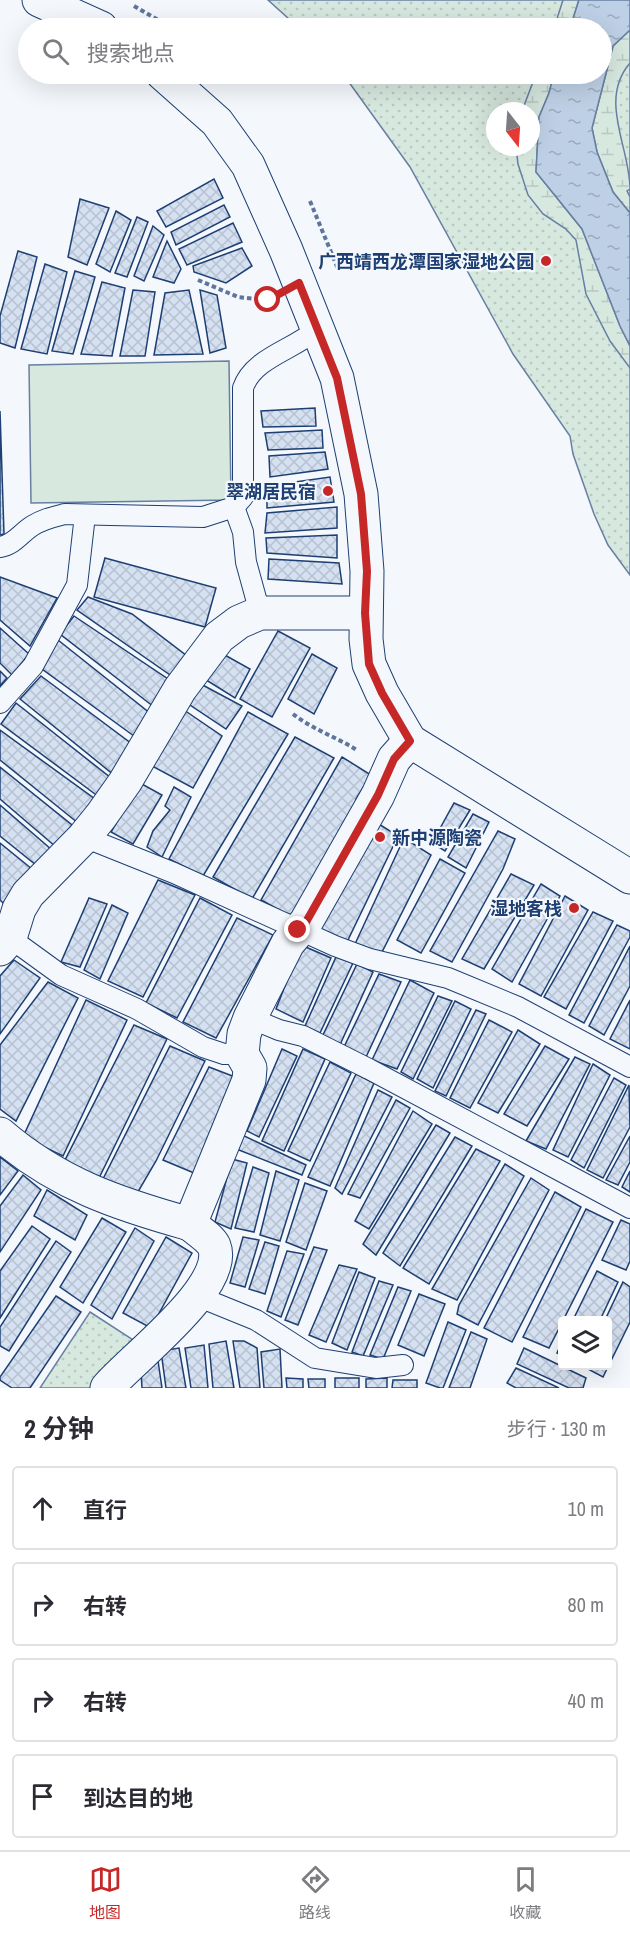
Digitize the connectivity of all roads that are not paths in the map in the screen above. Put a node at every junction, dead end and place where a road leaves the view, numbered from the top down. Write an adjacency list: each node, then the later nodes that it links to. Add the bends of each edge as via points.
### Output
1 (39, 0): 2 (street)
2 (79, 18)
3 (174, 84): 4 (street, via 217,122 248,165)
4 (316, 330): 5 (lane, via 248,375 243,388 243,497); 9 (street, via 337,378 361,494 367,571)
5 (234, 507): 6 (lane, via 203,517); 8 (lane)
6 (85, 514): 7 (lane, via 64,513 45,519); 10 (lane, via 77,585 33,666)
7 (0, 547)
8 (260, 613): 9 (street); 12 (street, via 219,637 199,660 125,782)
9 (365, 613): 11 (street, via 369,664)
10 (0, 704)
11 (410, 741): 13 (street); 14 (street, via 394,759 306,922)
12 (84, 837): 14 (lane); 15 (street, via 28,894)
13 (630, 877)
14 (298, 930): 16 (street); 18 (lane, via 370,959 418,970 518,1007)
15 (5, 943): 17 (lane, via 61,975 138,1009 203,1047 224,1054)
16 (250, 1018): 17 (street); 20 (lane, via 303,1036)
17 (242, 1054): 21 (street, via 249,1068 249,1080)
18 (630, 1067)
19 (0, 1134): 21 (street, via 56,1174 105,1199)
20 (630, 1208)
21 (190, 1224): 22 (street, via 213,1243 216,1253 213,1269)
22 (197, 1296): 23 (lane, via 256,1320 315,1358 376,1368); 24 (street, via 167,1332)
23 (403, 1365)
24 (107, 1388)

